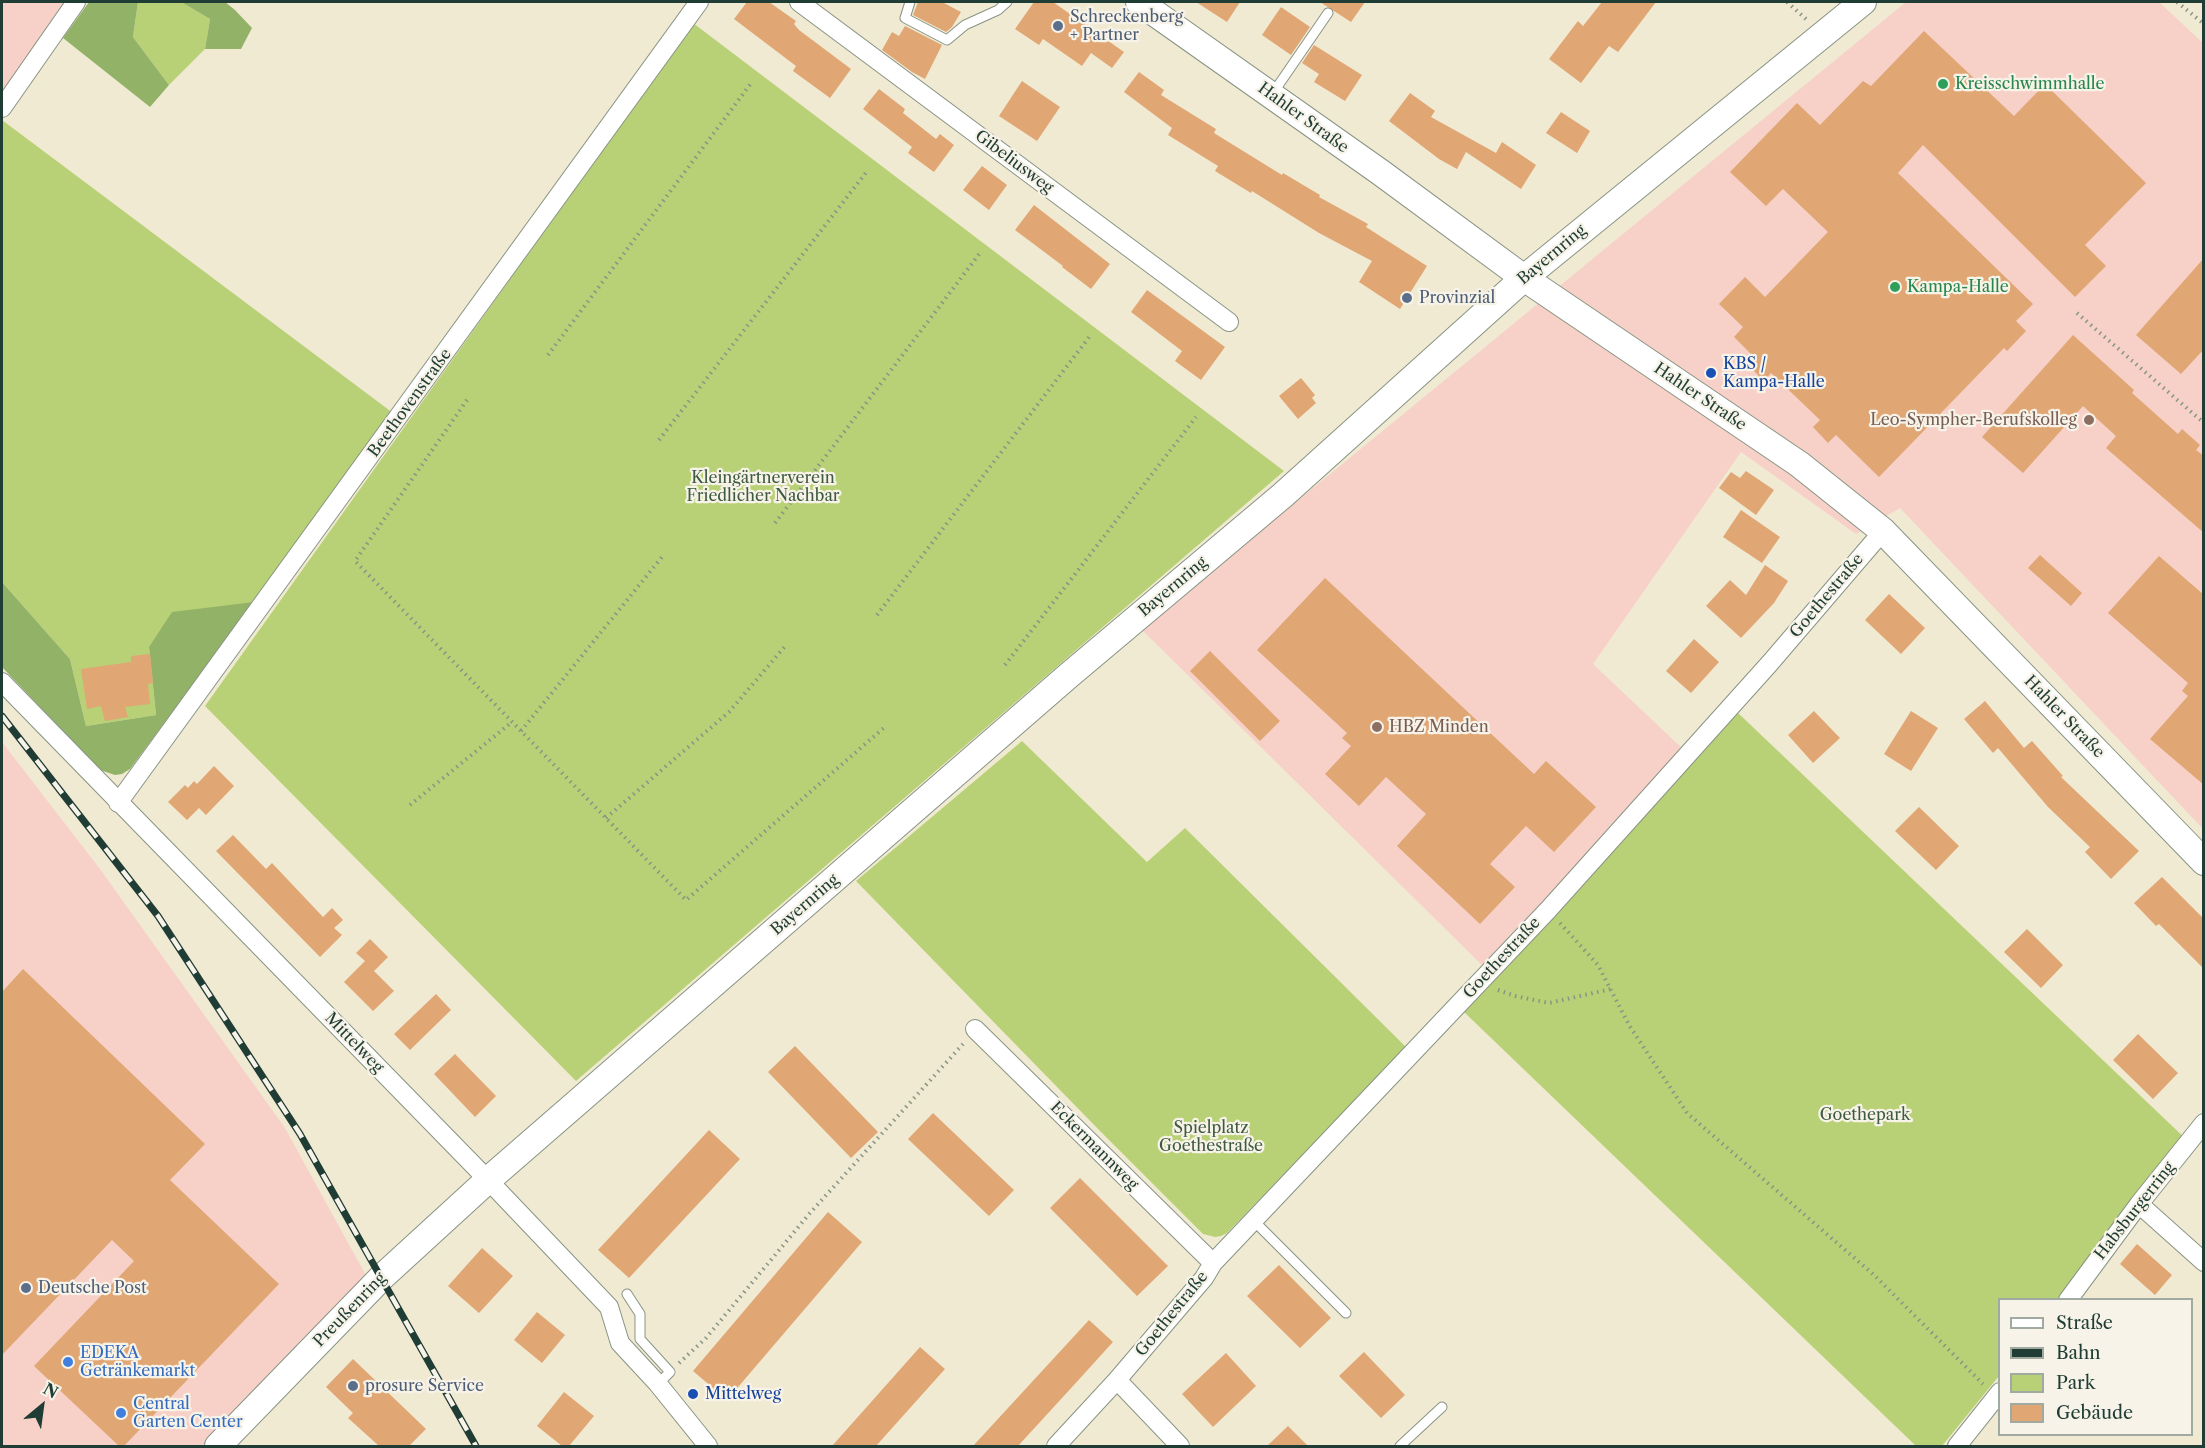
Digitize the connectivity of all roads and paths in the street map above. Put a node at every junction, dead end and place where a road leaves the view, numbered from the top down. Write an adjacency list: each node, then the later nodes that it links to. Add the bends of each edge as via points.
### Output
1 (76, 2): 13 (street)
2 (699, 2): 35 (street, Beethovenstraße)
3 (799, 2): 18 (street, Gibeliusweg)
4 (910, 2): 5 (lane, via 905,18 947,40 975,18 998,10)
5 (1006, 2)
6 (1139, 2): 12 (street, Hahler Straße)
7 (1863, 2): 16 (street, Bayernring)
8 (2177, 2): 10 (path)
9 (1329, 13): 12 (lane)
10 (2204, 24)
11 (752, 82): 20 (path)
12 (1271, 95): 16 (street, Hahler Straße)
13 (2, 108)
14 (868, 170): 24 (path)
15 (980, 253): 25 (path)
16 (1524, 278): 26 (street, Hahler Straße, via 1799,464); 44 (street, Bayernring, via 1283,495)
17 (2077, 313): 23 (path)
18 (1229, 322)
19 (1090, 336): 28 (path)
20 (548, 355)
21 (467, 400): 32 (path, via 355,561)
22 (1196, 417): 30 (path)
23 (2204, 423)
24 (659, 440)
25 (775, 523)
26 (1883, 531): 38 (street, Hahler Straße); 39 (street, Goethestraße)
27 (662, 557): 34 (path)
28 (877, 615)
29 (788, 644): 37 (path, via 729,712)
30 (1005, 665)
31 (2, 682): 35 (street, Mittelweg)
32 (512, 722): 34 (path); 36 (path)
33 (886, 726): 37 (path, via 686,900)
34 (521, 731): 37 (path)
35 (118, 803): 44 (street, Mittelweg)
36 (410, 805)
37 (606, 818)
38 (2204, 862)
39 (1548, 910): 40 (street, Goethestraße); 41 (path, via 1598,965)
40 (1478, 984): 41 (path, via 1549,1003); 46 (street, Goethestraße)
41 (1611, 989): 54 (path, via 1629,1025 1687,1113 1874,1275)
42 (975, 1029): 48 (street, Eckermannweg); 52 (path, via 803,1221 706,1338)
43 (2204, 1123): 45 (street, Habsburgerring)
44 (488, 1180): 52 (street, Mittelweg, via 609,1307 620,1342); 56 (street, Preußenring, via 382,1277)
45 (2139, 1204): 47 (street); 50 (street, Habsburgerring)
46 (1254, 1221): 48 (street, Goethestraße); 51 (lane)
47 (2204, 1262)
48 (1214, 1263): 53 (street, Goethestraße)
49 (627, 1294): 52 (lane, via 640,1314 640,1339)
50 (2069, 1298)
51 (1346, 1313)
52 (664, 1378): 57 (street, Mittelweg)
53 (1117, 1380): 58 (street, Goethestraße); 59 (street)
54 (1998, 1395): 61 (street)
55 (1442, 1407): 60 (lane)
56 (218, 1446)
57 (708, 1446)
58 (1056, 1446)
59 (1180, 1446)
60 (1400, 1446)
61 (1957, 1446)

